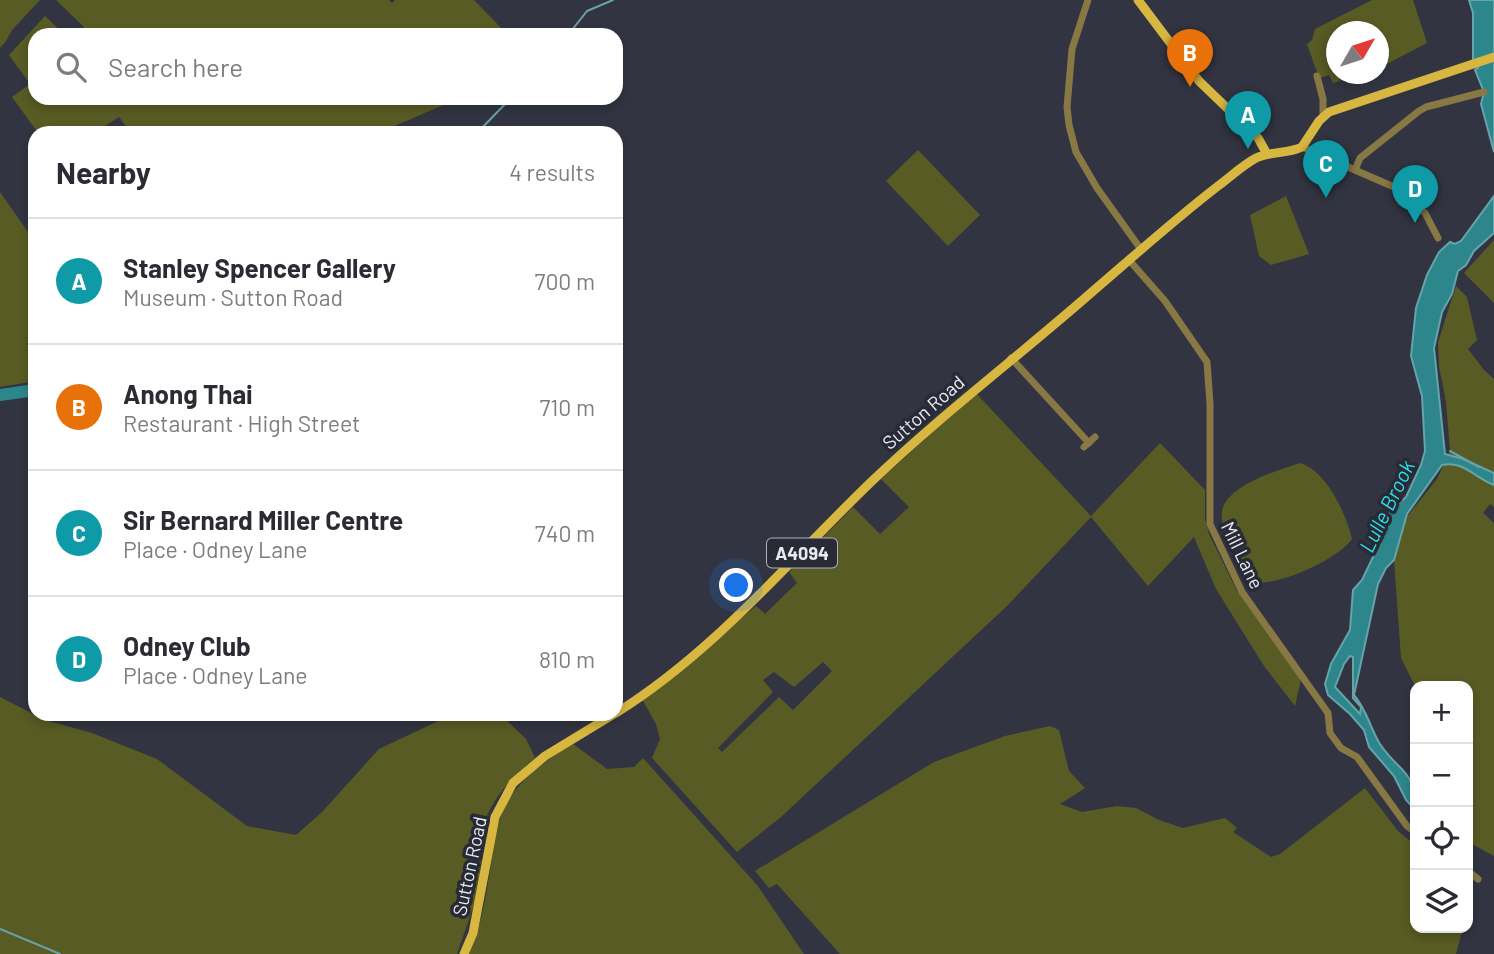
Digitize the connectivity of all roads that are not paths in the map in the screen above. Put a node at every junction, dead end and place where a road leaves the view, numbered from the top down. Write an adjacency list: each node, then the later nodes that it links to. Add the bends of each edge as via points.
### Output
1 (1088, 0): 11 (street, via 1072,50 1068,107 1072,141 1097,188)
2 (1138, 0): 8 (main road, via 1199,80 1258,138)
3 (1494, 57): 6 (main road)
4 (1317, 76): 6 (street)
5 (1484, 92): 9 (street, via 1419,111 1360,158)
6 (1323, 116): 7 (main road)
7 (1302, 148): 8 (main road, A4094); 9 (street)
8 (1268, 154): 11 (main road, Sutton Road / A4094, via 1247,165)
9 (1355, 170): 10 (street, via 1412,200 1426,213)
10 (1438, 238)
11 (1140, 248): 12 (main road, Sutton Road / A4094)
12 (1129, 260): 13 (main road, Sutton Road / A4094); 17 (street, Mill Lane, via 1165,301 1207,362 1210,524 1241,592 1328,713 1330,733 1341,748 1357,757)
13 (1011, 358): 14 (street); 15 (main road, Sutton Road / A4094, via 870,483 728,625)
14 (1089, 442)
15 (623, 708)
16 (602, 721): 20 (main road, Sutton Road / A4094, via 545,756 513,783 495,817 473,933)
17 (1410, 828)
18 (1473, 876): 19 (street)
19 (1478, 879)
20 (464, 954)

